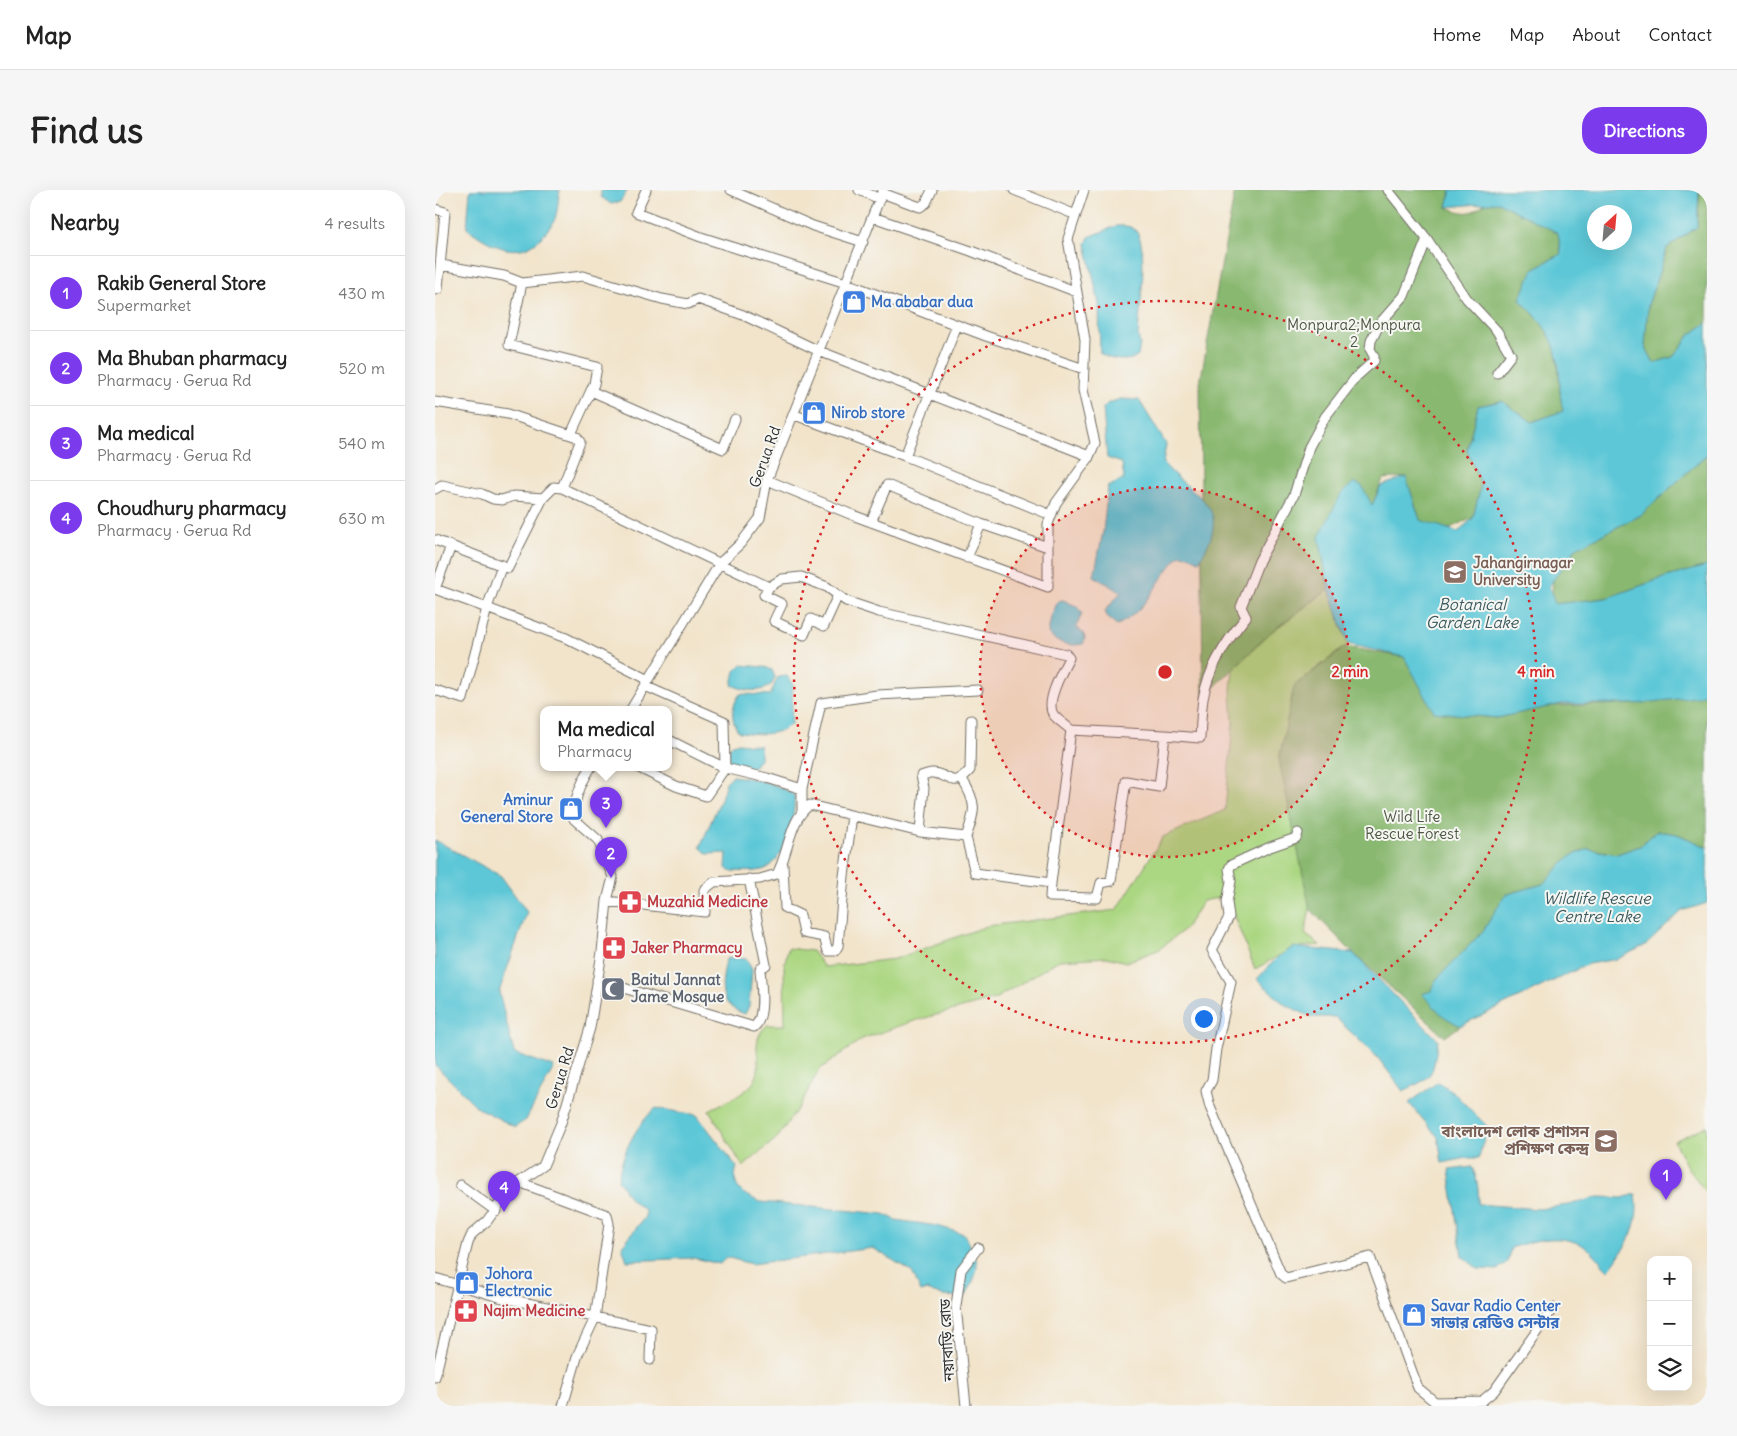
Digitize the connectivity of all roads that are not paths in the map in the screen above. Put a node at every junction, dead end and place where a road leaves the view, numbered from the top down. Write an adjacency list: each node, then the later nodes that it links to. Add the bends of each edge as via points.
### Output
1 (646, 190): 16 (street, via 637,212 701,237)
2 (731, 190): 13 (street, via 813,226)
3 (859, 190): 8 (street)
4 (932, 190): 8 (street, via 926,203 920,207)
5 (1014, 190): 10 (street)
6 (1084, 190): 10 (street)
7 (1388, 190): 12 (street)
8 (881, 194): 11 (street, Gerua Rd)
9 (435, 209): 14 (street, via 445,212)
10 (1076, 215): 18 (street, via 1068,239)
11 (873, 217): 13 (street, Gerua Rd); 18 (street)
12 (1427, 239): 22 (street, via 1467,299 1497,331 1511,355); 54 (street, via 1404,296 1380,323 1371,341 1374,361 1356,377 1325,416 1309,447 1294,495 1245,593 1241,607 1246,617 1219,656 1208,683 1203,698 1200,738)
13 (863, 242): 16 (street, Gerua Rd)
14 (441, 265): 15 (street); 17 (street, via 438,289)
15 (522, 282): 20 (street, via 583,276 662,300 688,304 698,299 743,315); 23 (street, via 509,345 597,367)
16 (846, 283): 19 (street); 20 (street, Gerua Rd)
17 (435, 290)
18 (1077, 292): 21 (street, via 1085,340)
19 (957, 325): 21 (street); 24 (street)
20 (819, 351): 24 (street); 26 (street, Gerua Rd)
21 (1084, 368): 30 (street, via 1083,390 1095,442)
22 (1497, 373)
23 (591, 391): 27 (street, via 723,449); 28 (street)
24 (931, 394): 29 (street); 30 (street)
25 (435, 402): 28 (street, via 508,414)
26 (795, 415): 29 (street); 31 (street, Gerua Rd)
27 (735, 419)
28 (571, 434): 32 (street, via 580,442)
29 (905, 456): 35 (street)
30 (1089, 456): 35 (street, via 1056,502)
31 (767, 480): 36 (street); 42 (street, Gerua Rd, via 760,518)
32 (562, 488): 34 (street, via 554,486); 42 (street)
33 (435, 489): 34 (street, via 442,485 456,487 502,500 514,496)
34 (543, 498): 43 (street, via 508,568)
35 (1051, 516): 40 (street, via 1047,524)
36 (871, 522): 37 (street, via 887,485); 41 (street)
37 (981, 524): 40 (street); 41 (street)
38 (435, 540): 39 (street)
39 (451, 546): 43 (street); 45 (street)
40 (1048, 547): 41 (street, via 1049,587)
41 (967, 558)
42 (720, 563): 44 (street); 48 (street, Gerua Rd)
43 (502, 566): 47 (street)
44 (769, 587): 46 (street, via 782,579 801,577); 46 (street, via 765,595 782,604 774,620 804,635 811,619 825,626)
45 (435, 589): 47 (street)
46 (838, 595): 53 (street, via 846,601 888,615 1066,654 1069,658 1052,697 1051,707 1053,714)
47 (487, 608): 48 (street, via 566,638); 49 (street, via 463,699)
48 (647, 683): 51 (street, Gerua Rd); 56 (street, via 724,721)
49 (435, 690)
50 (978, 690): 60 (street, via 877,695 821,703)
51 (633, 706)
52 (971, 720): 59 (street, via 970,770)
53 (1071, 730): 54 (street); 68 (street)
54 (1165, 735): 68 (street, via 1159,787 1126,781 1111,881 1101,883 1097,898 1050,897)
55 (672, 742): 56 (street)
56 (725, 768): 58 (street, via 706,796); 60 (street)
57 (588, 771): 69 (street, Gerua Rd, via 581,783 574,819 598,840 609,867 613,877)
58 (645, 771)
59 (962, 779): 63 (street, via 953,781 933,773 921,776 924,788); 65 (street, via 975,803)
60 (802, 789): 61 (street)
61 (802, 810): 62 (street, via 809,805); 66 (street)
62 (853, 816): 63 (street); 66 (street, via 844,876 839,946 835,950 828,951 824,937 804,933 800,915 785,908)
63 (920, 832): 65 (street)
64 (1299, 833): 77 (street, via 1296,838 1231,865 1227,902 1229,917 1211,950 1231,982 1212,1080 1206,1091 1281,1274 1286,1278 1370,1257 1419,1388 1435,1402 1482,1401 1494,1391)
65 (966, 837): 68 (street, via 975,873)
66 (783, 864): 67 (street, via 777,874)
67 (749, 879): 69 (street, via 714,882 704,890 705,912); 70 (street, via 766,965 760,969 761,1014 759,1023 754,1027)
68 (1051, 883)
69 (607, 901): 70 (street, Gerua Rd)
70 (597, 980): 71 (street, Gerua Rd, via 574,1085 553,1144 543,1166)
71 (519, 1182): 73 (street, Gerua Rd); 78 (street, via 607,1215 609,1224)
72 (460, 1185): 73 (street)
73 (496, 1211): 76 (street, Gerua Rd, via 472,1234)
74 (978, 1248): 82 (street, নয়াবাড়ি রোড, via 961,1270 956,1306)
75 (435, 1278): 76 (street)
76 (458, 1284): 78 (street, via 499,1297); 80 (street, Gerua Rd)
77 (1553, 1308)
78 (595, 1318): 79 (street, via 651,1330); 81 (street, via 578,1354)
79 (649, 1360)
80 (435, 1377)
81 (563, 1406)
82 (966, 1406)

